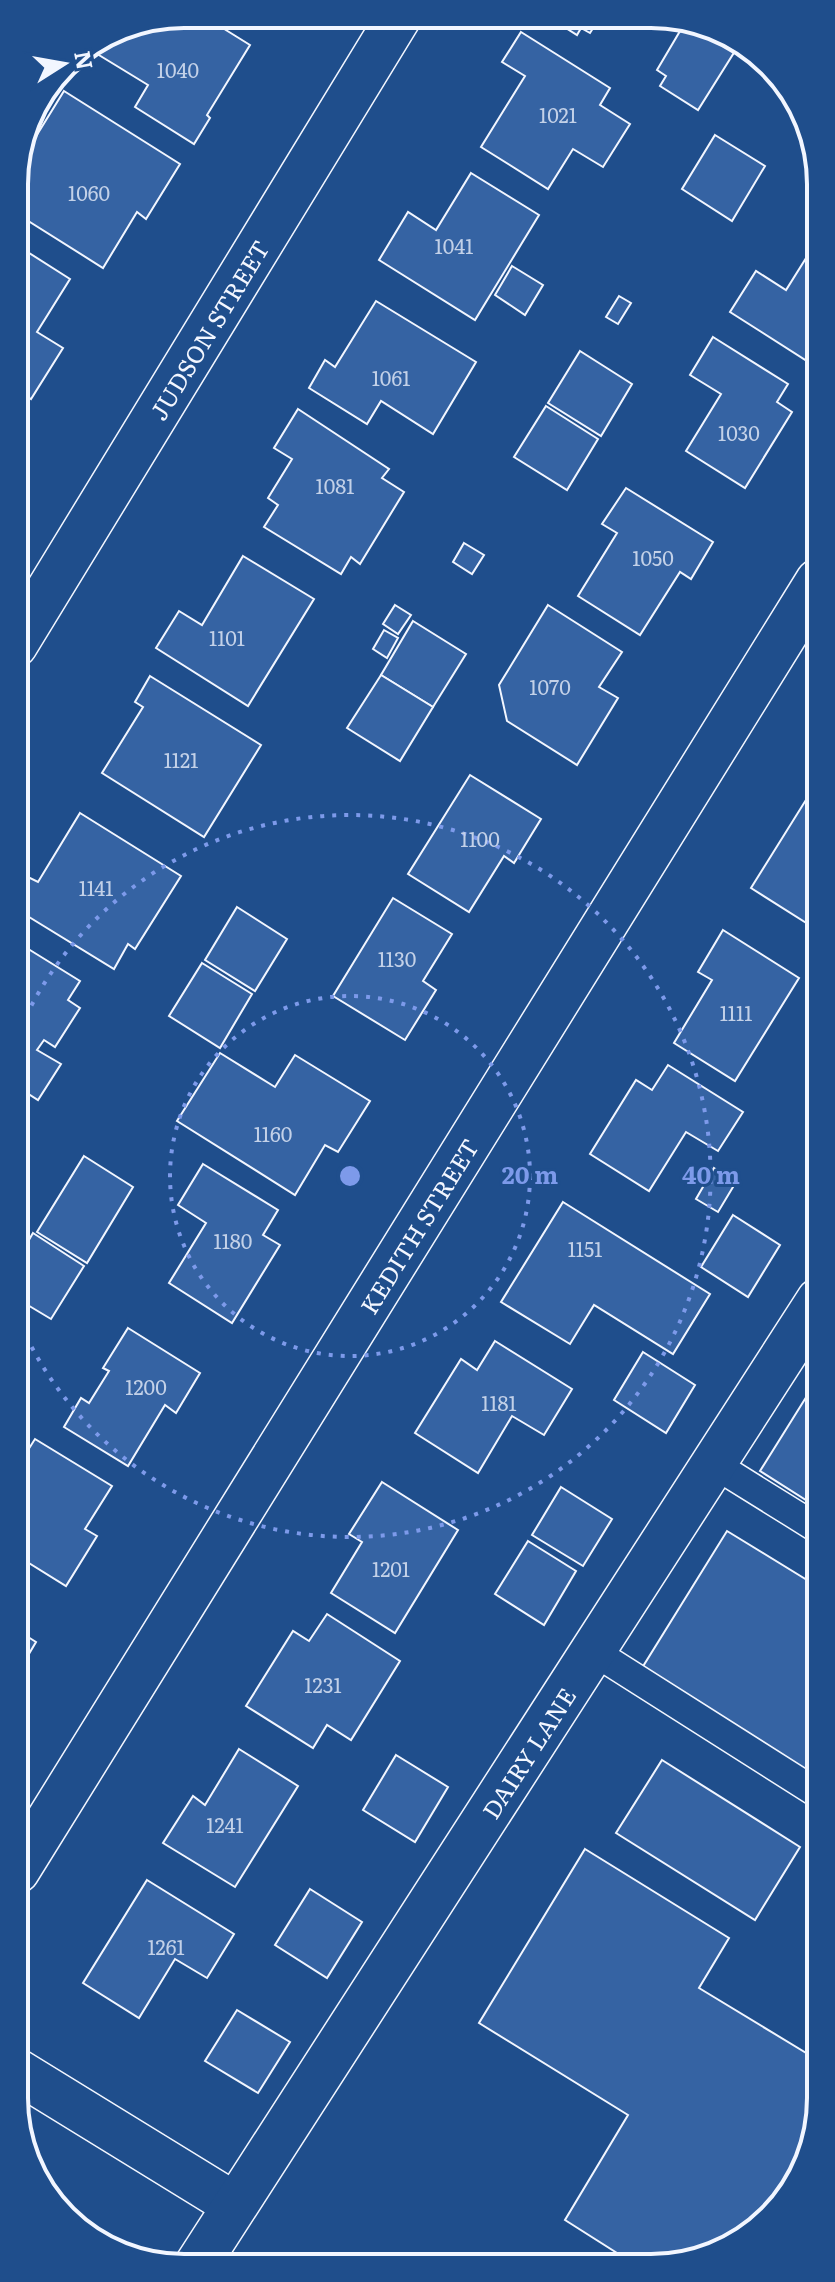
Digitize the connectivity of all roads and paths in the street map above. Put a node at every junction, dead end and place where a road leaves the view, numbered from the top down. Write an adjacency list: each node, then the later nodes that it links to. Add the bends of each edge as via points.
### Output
1 (392, 28): 3 (street, JUDSON STREET)
2 (807, 599): 9 (street, KEDITH STREET)
3 (28, 624)
4 (807, 1319): 5 (street, DAIRY LANE)
5 (714, 1464): 6 (lane); 7 (street, DAIRY LANE)
6 (807, 1522)
7 (593, 1651): 8 (lane); 11 (street, DAIRY LANE)
8 (807, 1787)
9 (28, 1853)
10 (28, 2078): 11 (street)
11 (235, 2205): 12 (street, DAIRY LANE)
12 (204, 2254)

